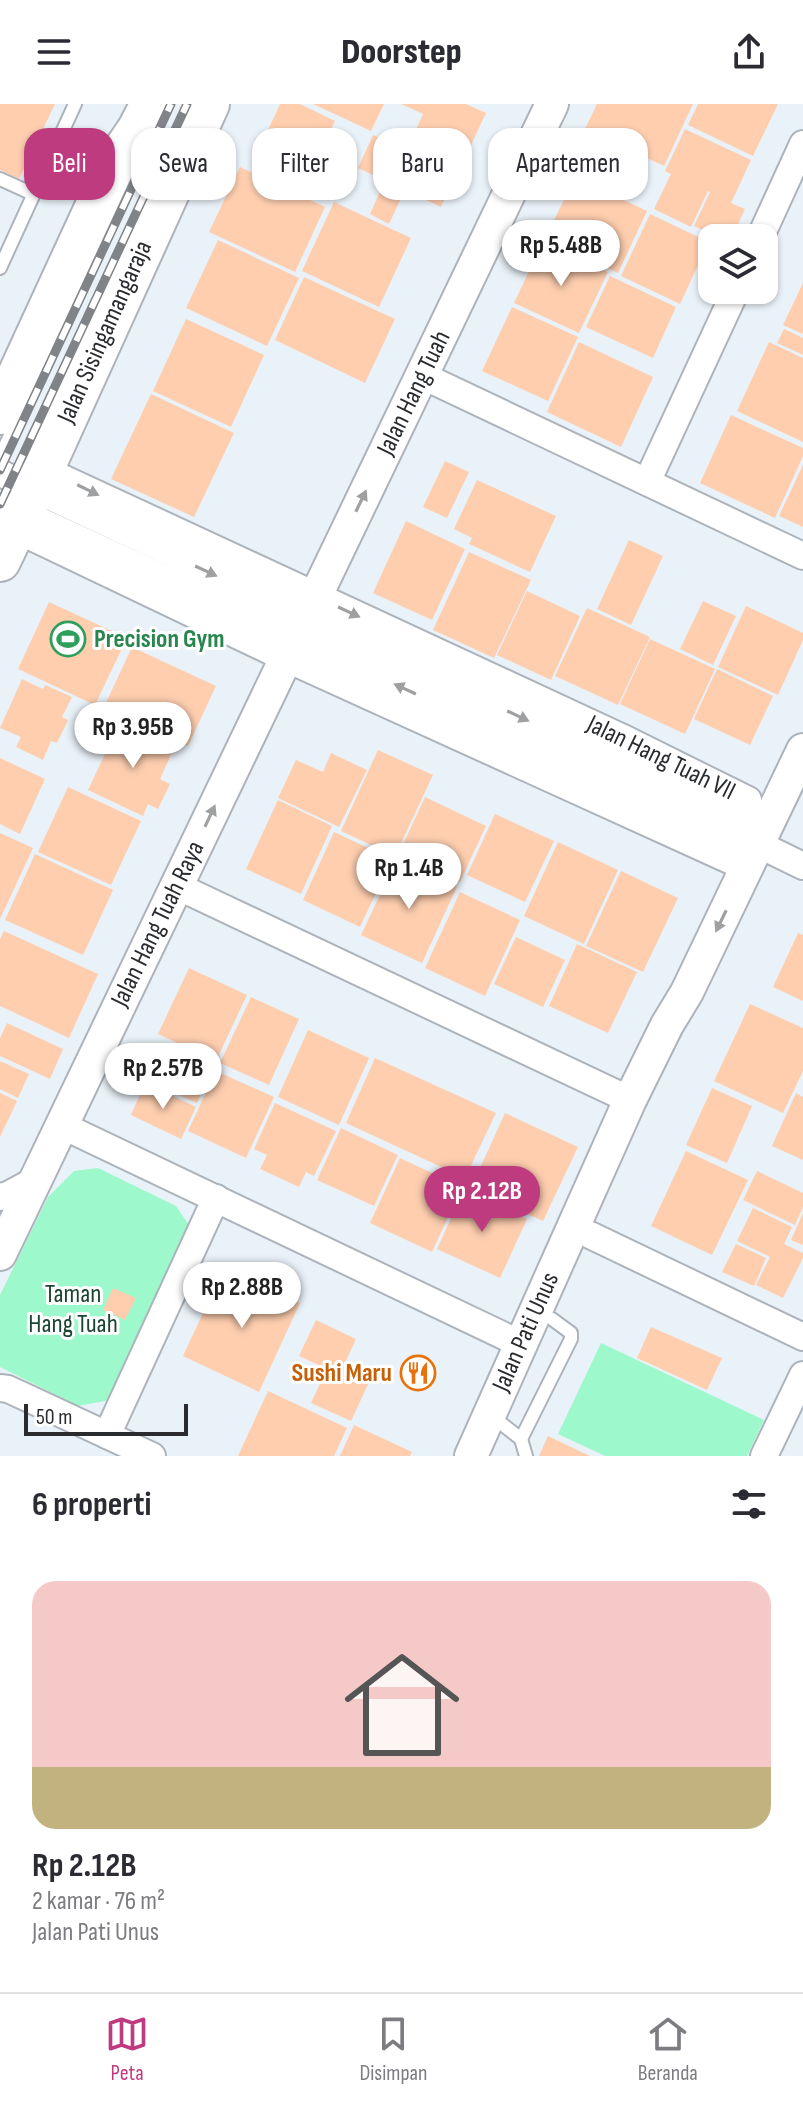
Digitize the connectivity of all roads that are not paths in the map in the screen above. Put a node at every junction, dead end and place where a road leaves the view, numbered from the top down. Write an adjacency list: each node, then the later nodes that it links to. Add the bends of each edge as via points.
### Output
1 (75, 104): 6 (lane)
2 (164, 104): 5 (lane)
3 (209, 104): 20 (main road, Jalan Sisingamangaraja)
4 (552, 104): 16 (street, Jalan Hang Tuah)
5 (151, 118): 8 (main road)
6 (64, 128)
7 (803, 144): 13 (street)
8 (115, 165)
9 (0, 179): 10 (lane)
10 (24, 190)
11 (30, 200): 14 (lane)
12 (99, 200): 17 (main road)
13 (766, 224)
14 (0, 268)
15 (730, 304): 19 (street)
16 (423, 376): 19 (street); 23 (street, Jalan Hang Tuah, one-way to 16)
17 (9, 395): 18 (lane)
18 (0, 457)
19 (647, 482): 21 (street)
20 (15, 500): 22 (street, Jalan Hang Tuah VII); 22 (street, Jalan Hang Tuah VII, one-way to 22)
21 (803, 556)
22 (166, 562): 23 (street, Jalan Hang Tuah VII, one-way to 23); 23 (street, Jalan Hang Tuah VII)
23 (300, 627): 24 (street, Jalan Hang Tuah VII, one-way to 24); 24 (street, Jalan Hang Tuah VII, one-way to 23); 29 (street, Jalan Hang Tuah Raya, one-way to 23)
24 (466, 704): 26 (street, Jalan Hang Tuah VII, one-way to 26); 26 (street, Jalan Hang Tuah VII, via 498,743)
25 (803, 750): 27 (street, Jalan Pati Unus)
26 (606, 769): 27 (street, Jalan Hang Tuah VII); 27 (street, Jalan Hang Tuah VII, via 730,815)
27 (753, 854): 28 (street); 30 (street, Jalan Pati Unus, one-way to 30)
28 (803, 866)
29 (177, 886): 31 (street); 32 (street, Jalan Hang Tuah Raya)
30 (687, 992): 31 (street, Jalan Pati Unus); 36 (street, Jalan Pati Unus, via 681,1029)
31 (630, 1100): 39 (street, Jalan Pati Unus)
32 (61, 1125): 33 (street, Jalan Hang Tuah Raya); 35 (street)
33 (34, 1181): 34 (street); 37 (street, Jalan Hang Tuah Raya)
34 (0, 1197)
35 (216, 1198): 39 (street); 43 (street)
36 (590, 1235): 38 (street); 42 (street, Jalan Pati Unus, via 552,1319)
37 (0, 1254)
38 (803, 1337)
39 (521, 1344): 45 (street, Jalan Pati Unus)
40 (803, 1375): 48 (street)
41 (3, 1387): 43 (street)
42 (512, 1431): 46 (street, Jalan Pati Unus); 47 (lane)
43 (107, 1435): 44 (street)
44 (152, 1456)
45 (471, 1456)
46 (487, 1456)
47 (526, 1456)
48 (764, 1456)

